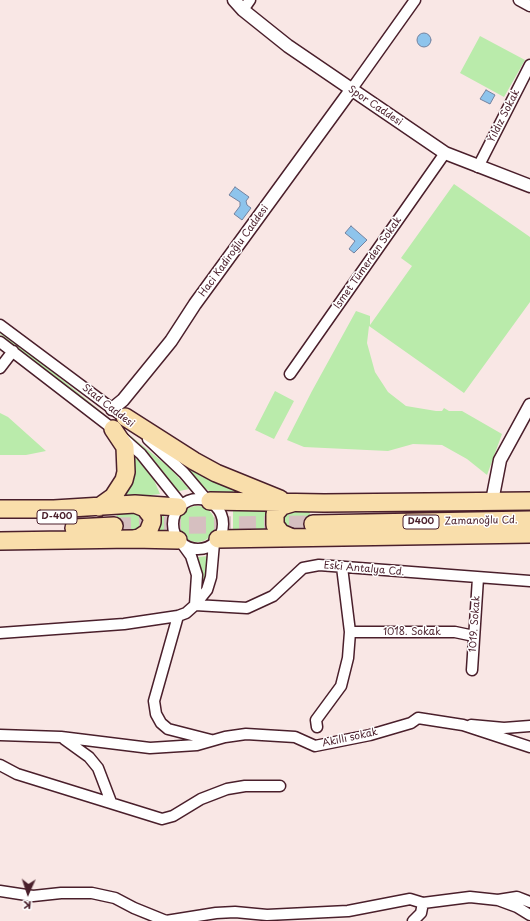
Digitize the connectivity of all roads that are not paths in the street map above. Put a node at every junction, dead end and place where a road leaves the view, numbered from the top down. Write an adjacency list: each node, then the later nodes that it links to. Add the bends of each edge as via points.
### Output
1 (234, 0): 4 (street, Spor Caddesi)
2 (415, 0): 7 (street)
3 (519, 0): 5 (street)
4 (246, 5): 7 (street, Spor Caddesi, via 288,46)
5 (530, 6)
6 (530, 65): 9 (street, Yıldız Sokak)
7 (351, 90): 8 (street, Spor Caddesi); 17 (street, Haci Kadiroğlu Caddesi, via 195,304 171,341 123,400)
8 (445, 153): 9 (street, Spor Caddesi); 15 (street, Ismet Tümerden Sokak)
9 (478, 167): 10 (street, Spor Caddesi)
10 (530, 186)
11 (0, 325): 17 (street, Stad Caddesi)
12 (0, 342): 13 (street, Stad Caddesi)
13 (13, 351): 14 (street); 18 (street, Stad Caddesi)
14 (0, 368)
15 (290, 374)
16 (530, 405): 20 (street, via 500,460)
17 (119, 413): 19 (street, Stad Caddesi, via 184,473); 22 (highway, via 216,473)
18 (113, 429): 24 (street, Stad Caddesi, via 141,454); 25 (highway, via 125,447 126,472 113,497)
19 (208, 500): 22 (highway); 24 (street, via 193,498); 36 (street, via 220,511 223,518 222,532)
20 (492, 501): 21 (highway); 22 (highway)
21 (530, 501)
22 (292, 503): 32 (highway, via 282,506 274,519 281,533)
23 (135, 504): 24 (highway); 25 (highway); 33 (highway, via 149,512 152,522 151,528 144,536)
24 (180, 505): 35 (street, via 172,520 174,534)
25 (99, 507): 26 (highway)
26 (0, 510)
27 (530, 511): 29 (highway, Zamanoğlu Cd. / D400, via 313,519)
28 (0, 518): 30 (highway, D-400, via 114,521)
29 (530, 520)
30 (0, 532)
31 (530, 534): 32 (highway)
32 (290, 537): 36 (highway)
33 (133, 539): 34 (highway); 35 (highway)
34 (0, 541)
35 (179, 541): 36 (street, via 186,547 201,549); 40 (street, via 191,556 197,575)
36 (216, 541): 40 (street, via 207,590)
37 (342, 567): 38 (street, Eski Antalya Cd.); 40 (street, Eski Antalya Cd., via 318,565 303,568 273,596 247,608); 42 (street)
38 (478, 578): 39 (street, Eski Antalya Cd.); 44 (street, 1019. Sokak)
39 (530, 581)
40 (195, 605): 41 (street)
41 (178, 616): 43 (street, via 129,623); 51 (street, via 154,701 156,714 168,729)
42 (350, 632): 44 (street, 1018. Sokak, via 455,632); 48 (street, via 348,658 341,686 316,720)
43 (0, 633)
44 (474, 636): 45 (street, 1019. Sokak)
45 (472, 670)
46 (463, 725): 47 (street, via 504,728); 51 (street, Akıllı sokak, via 418,718 411,723 370,735 315,746 295,737 246,734); 52 (street, Akıllı sokak)
47 (530, 726)
48 (317, 727)
49 (0, 735): 50 (street, Akıllı sokak)
50 (61, 737): 51 (street, Akıllı sokak, via 150,748 197,745); 55 (street, via 89,757 98,768)
51 (211, 740)
52 (530, 747)
53 (0, 765): 55 (street, via 17,774)
54 (280, 786): 55 (street, via 227,789 162,819)
55 (111, 802)
56 (0, 891): 59 (street, via 33,896 92,893 115,898 166,921 216,913 267,915 348,911 410,899)
57 (498, 900): 58 (street, via 517,896); 59 (street, via 470,897); 60 (street)
58 (530, 902)
59 (423, 903): 61 (street, via 421,913)
60 (530, 915)
61 (413, 921)

